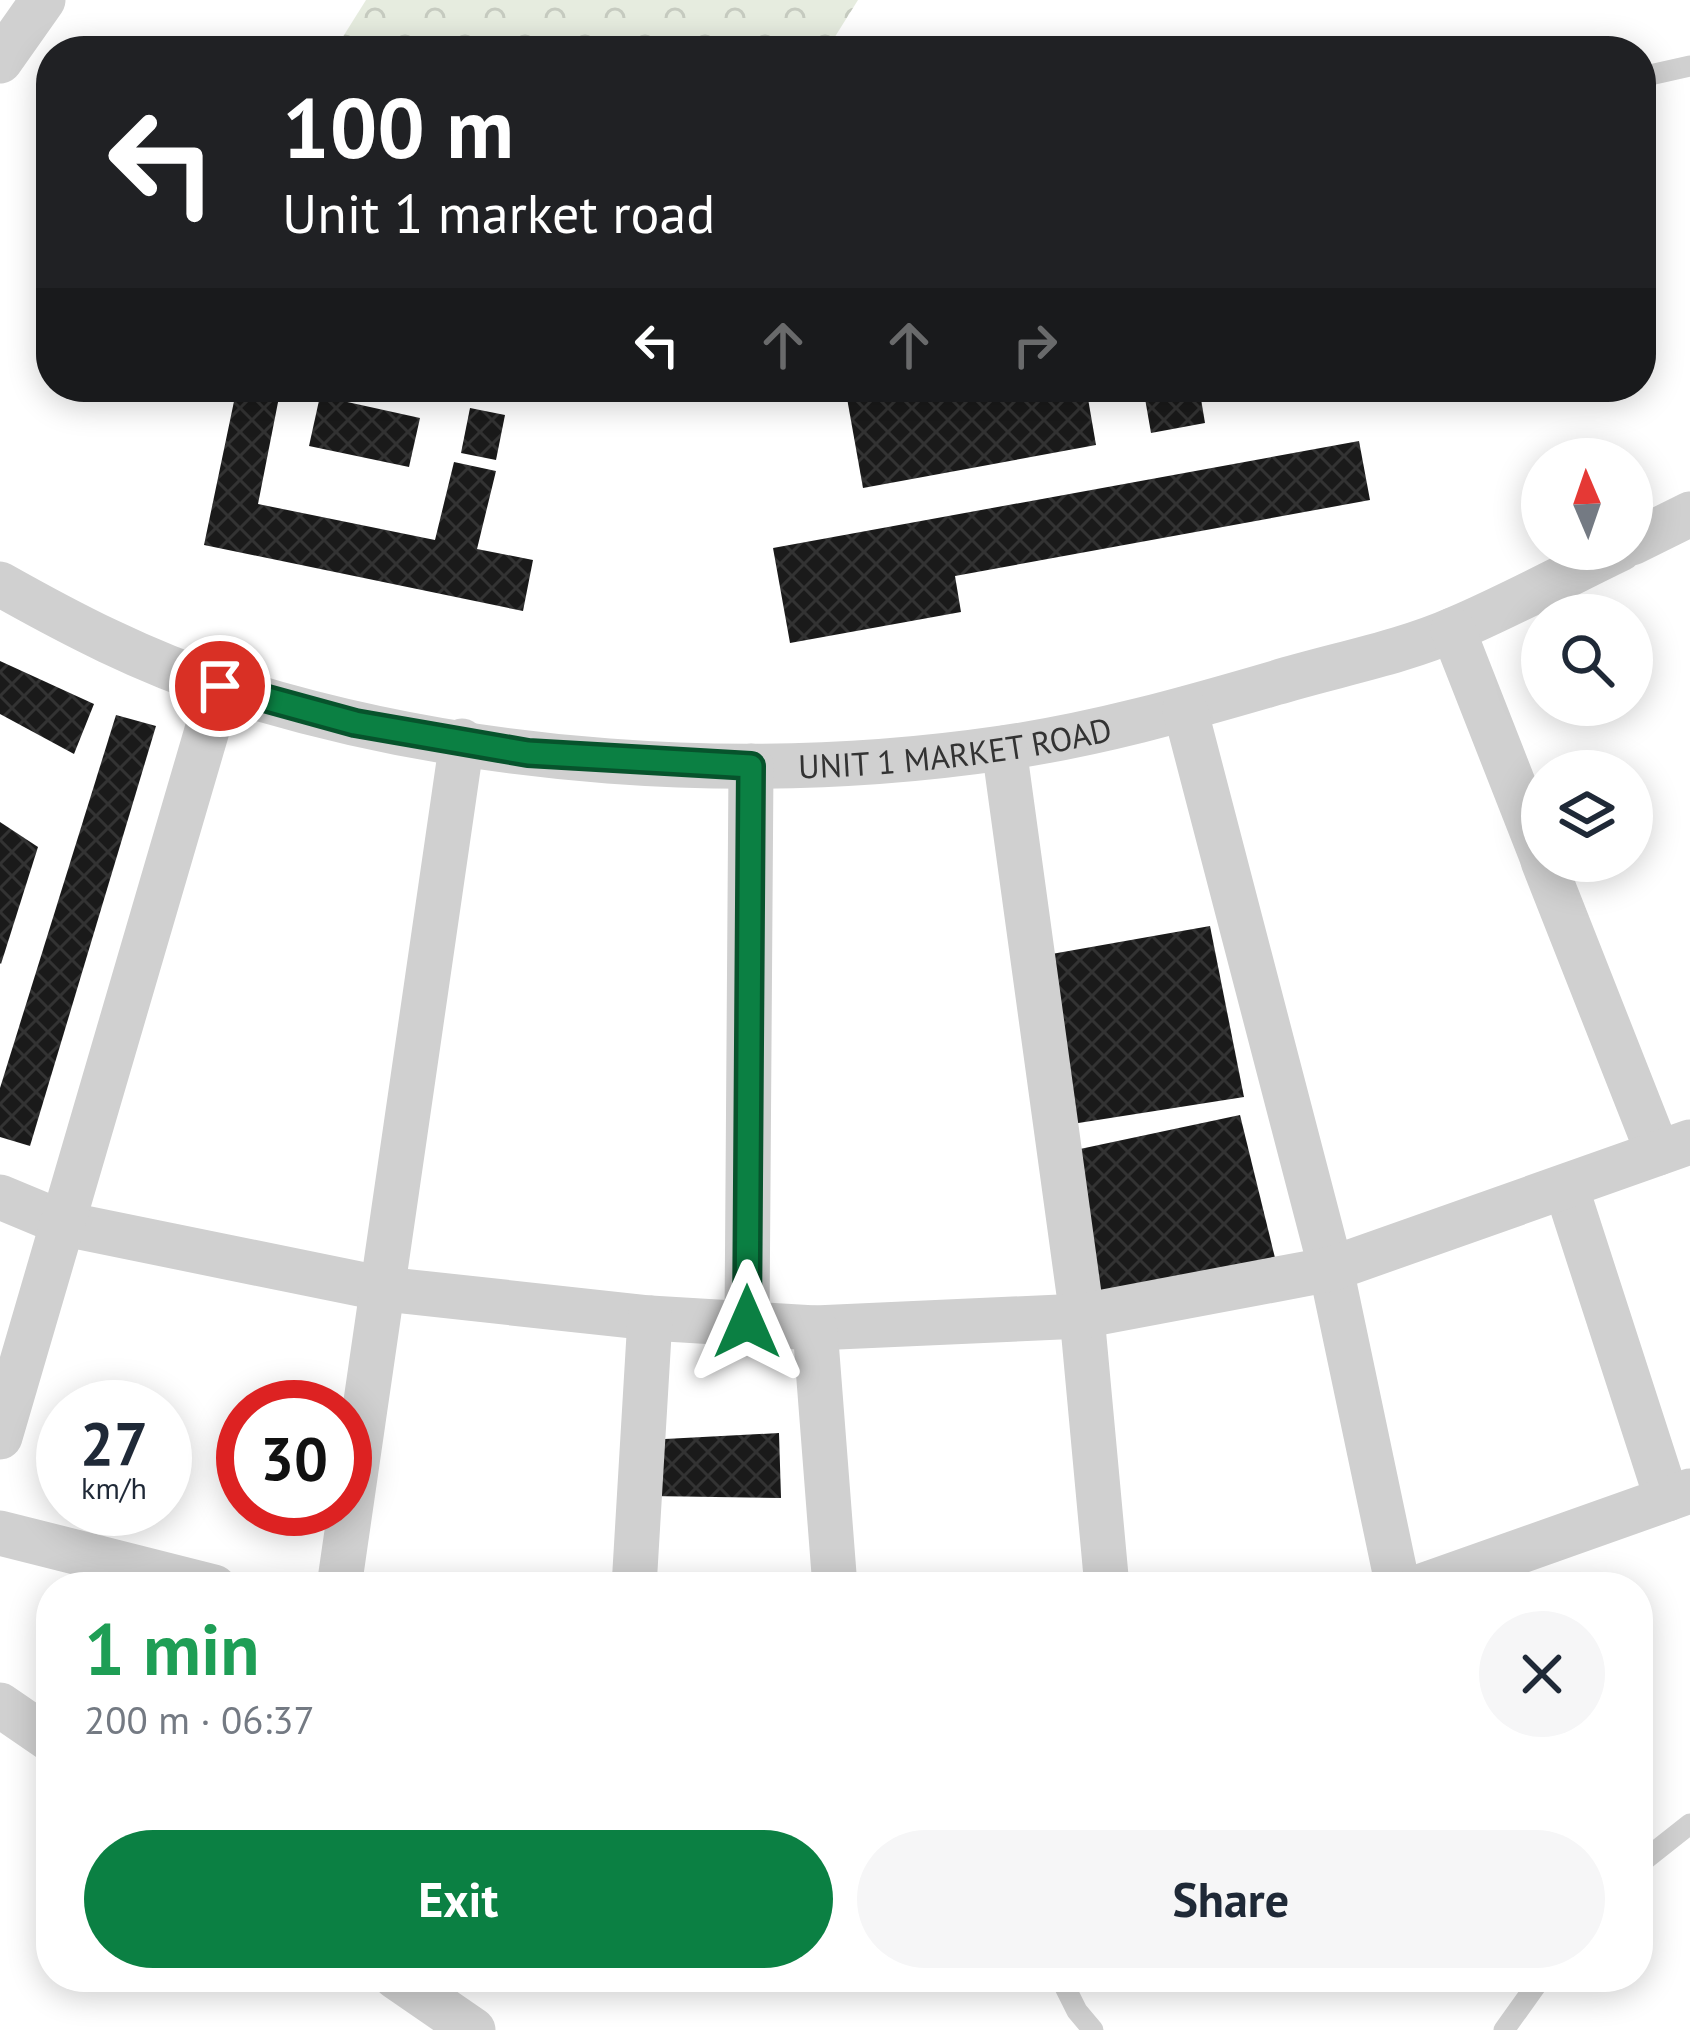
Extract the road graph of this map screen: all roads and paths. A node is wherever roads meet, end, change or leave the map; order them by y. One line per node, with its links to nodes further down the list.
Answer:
1 (43, 0): 2 (street)
2 (0, 61)
3 (1690, 66): 4 (lane)
4 (1656, 74)
5 (1687, 522): 6 (street)
6 (1653, 535)
7 (1577, 570): 9 (street, UNIT 1 MARKET ROAD)
8 (0, 584): 10 (street, UNIT 1 MARKET ROAD)
9 (1454, 630): 11 (street, UNIT 1 MARKET ROAD); 15 (street)
10 (220, 686): 12 (street, UNIT 1 MARKET ROAD); 20 (street)
11 (1185, 709): 13 (street, UNIT 1 MARKET ROAD); 21 (street)
12 (462, 741): 14 (street, UNIT 1 MARKET ROAD); 22 (street)
13 (1004, 748): 14 (street, UNIT 1 MARKET ROAD); 23 (street)
14 (751, 766): 25 (street)
15 (1521, 802)
16 (1553, 882): 17 (street)
17 (1674, 1148): 18 (street)
18 (1566, 1186): 21 (street); 28 (street)
19 (0, 1197): 20 (street)
20 (65, 1224): 22 (street); 27 (street)
21 (1331, 1269): 23 (street); 35 (street)
22 (384, 1289): 24 (street); 31 (street)
23 (1082, 1316): 26 (street); 34 (street)
24 (650, 1318): 25 (street); 32 (street)
25 (747, 1322): 26 (street)
26 (815, 1328): 33 (street)
27 (0, 1437)
28 (1678, 1495): 36 (street)
29 (0, 1533): 30 (street)
30 (155, 1572)
31 (341, 1572)
32 (635, 1572)
33 (834, 1572)
34 (1106, 1572)
35 (1395, 1572)
36 (1461, 1572)
37 (0, 1705): 38 (street)
38 (36, 1730)
39 (1689, 1826): 40 (lane)
40 (1653, 1854)
41 (418, 1992): 44 (street)
42 (1068, 1992): 45 (lane)
43 (1531, 1992): 46 (lane)
44 (473, 2030)
45 (1093, 2030)
46 (1504, 2030)

